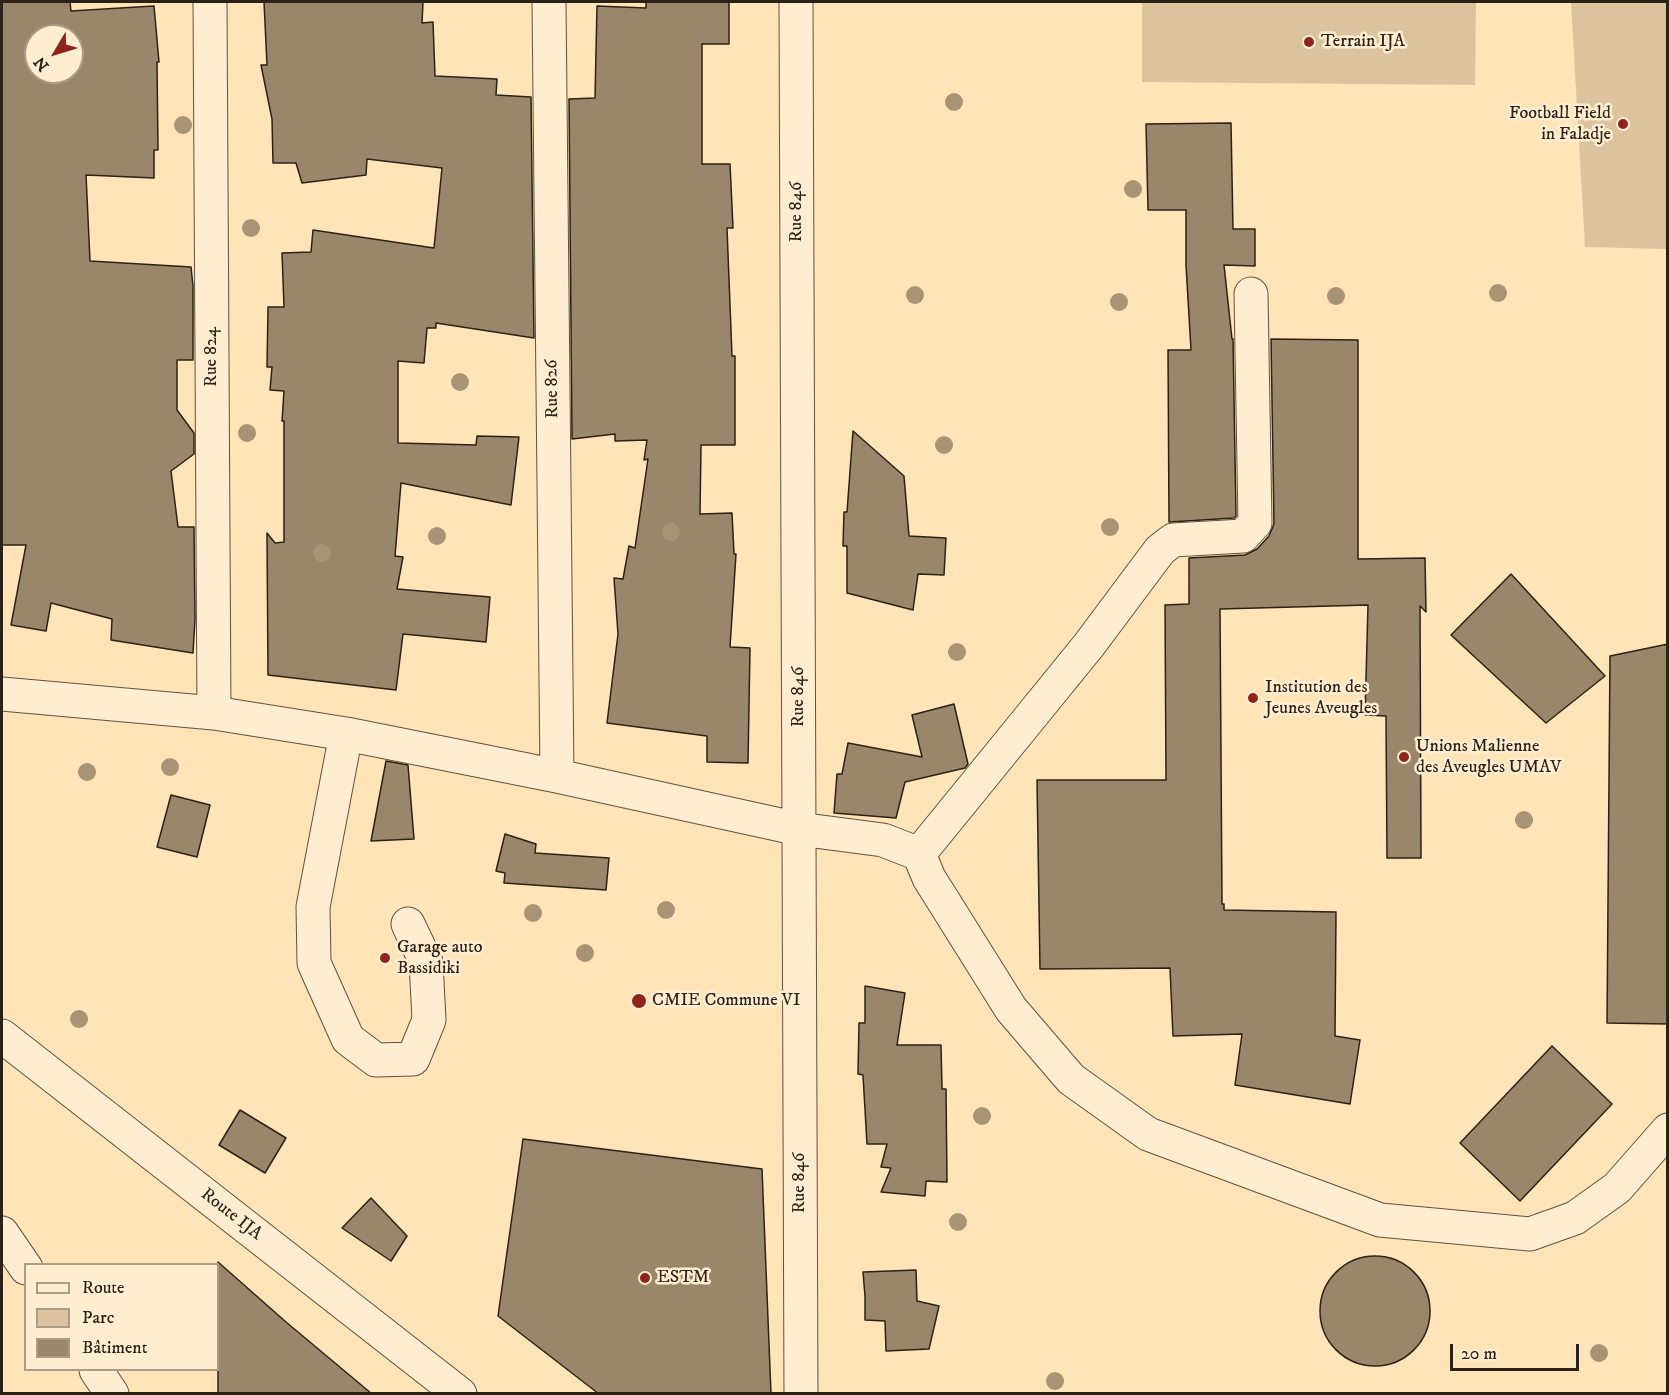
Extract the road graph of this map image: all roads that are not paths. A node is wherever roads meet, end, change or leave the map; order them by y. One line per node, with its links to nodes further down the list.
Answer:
1 (210, 2): 6 (street, Rue 824)
2 (549, 2): 8 (street, Rue 826)
3 (796, 2): 9 (street, Rue 846)
4 (1251, 294): 10 (street)
5 (2, 694): 6 (street)
6 (214, 713): 7 (street)
7 (346, 735): 8 (street); 11 (street)
8 (557, 776): 9 (street)
9 (799, 829): 10 (street); 17 (street, Rue 846)
10 (919, 854): 13 (street)
11 (408, 924)
12 (3, 1040): 16 (street, Route IJA)
13 (1668, 1131)
14 (97, 1371): 15 (street)
15 (112, 1394)
16 (460, 1394)
17 (801, 1394)

